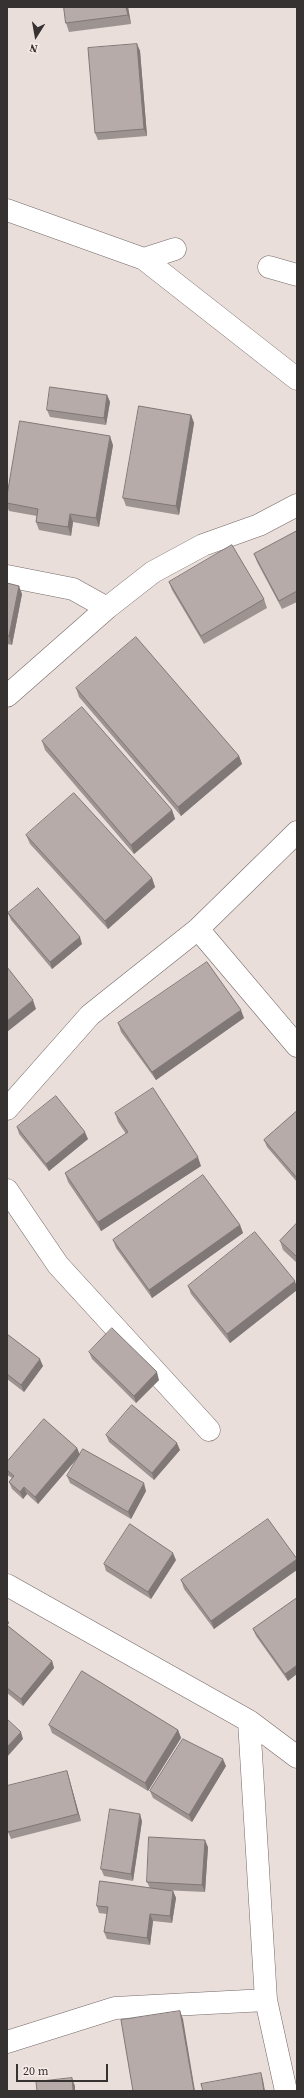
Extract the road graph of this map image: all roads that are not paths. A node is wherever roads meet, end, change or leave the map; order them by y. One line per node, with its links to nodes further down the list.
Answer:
1 (7, 210): 3 (street)
2 (175, 249): 3 (street)
3 (144, 259): 6 (street)
4 (269, 267): 5 (street)
5 (297, 275)
6 (297, 379)
7 (297, 505): 9 (street)
8 (7, 576): 9 (street)
9 (106, 608): 10 (street)
10 (7, 696)
11 (297, 832): 12 (street)
12 (198, 929): 13 (street); 14 (street)
13 (297, 1046)
14 (7, 1110)
15 (7, 1190): 16 (street)
16 (209, 1430)
17 (7, 1585): 18 (street)
18 (249, 1721): 19 (street); 20 (street)
19 (297, 1757)
20 (266, 2000): 21 (street); 22 (street)
21 (7, 2042)
22 (286, 2091)

